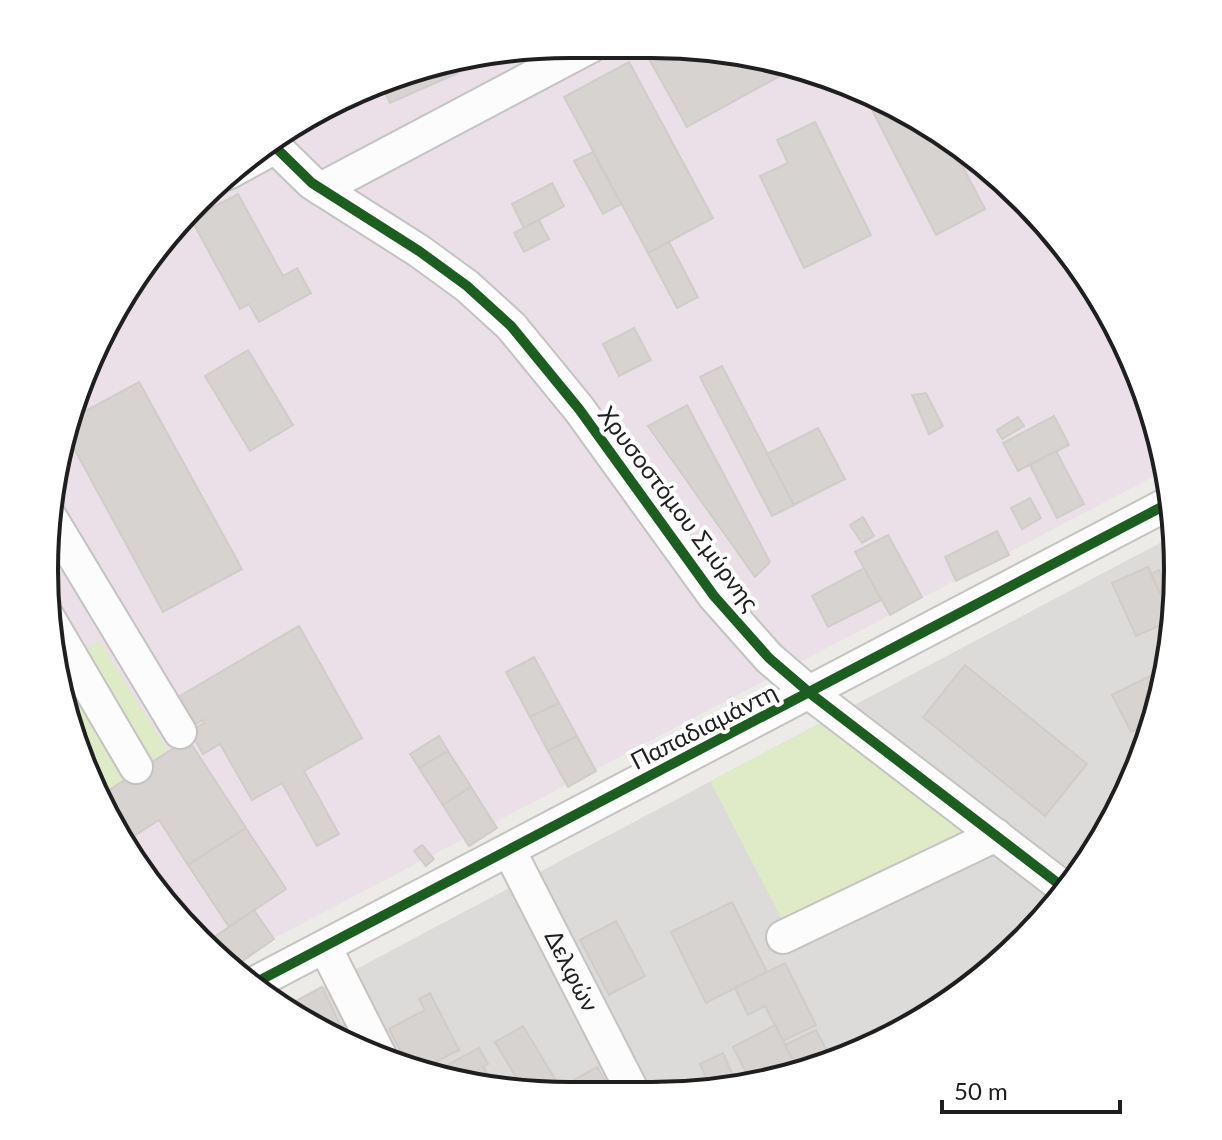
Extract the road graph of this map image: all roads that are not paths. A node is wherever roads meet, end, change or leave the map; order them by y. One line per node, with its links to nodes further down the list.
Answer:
1 (568, 58): 3 (street)
2 (278, 150): 3 (street, Χρυσοστόμου Σμύρνης)
3 (321, 189): 7 (street, Χρυσοστόμου Σμύρνης)
4 (1160, 508): 7 (street, Παπαδιαμάντη)
5 (59, 532): 8 (street)
6 (63, 643): 9 (street)
7 (811, 694): 10 (street, Χρυσοστόμου Σμύρνης); 11 (street, Παπαδιαμάντη)
8 (180, 732)
9 (136, 767)
10 (996, 835): 12 (street, Χρυσοστόμου Σμύρνης); 13 (street)
11 (510, 852): 14 (street, Παπαδιαμάντη); 17 (street, Δελφών)
12 (1057, 883)
13 (783, 937)
14 (325, 947): 15 (street, Παπαδιαμάντη); 16 (street)
15 (262, 979)
16 (373, 1043)
17 (628, 1082)

